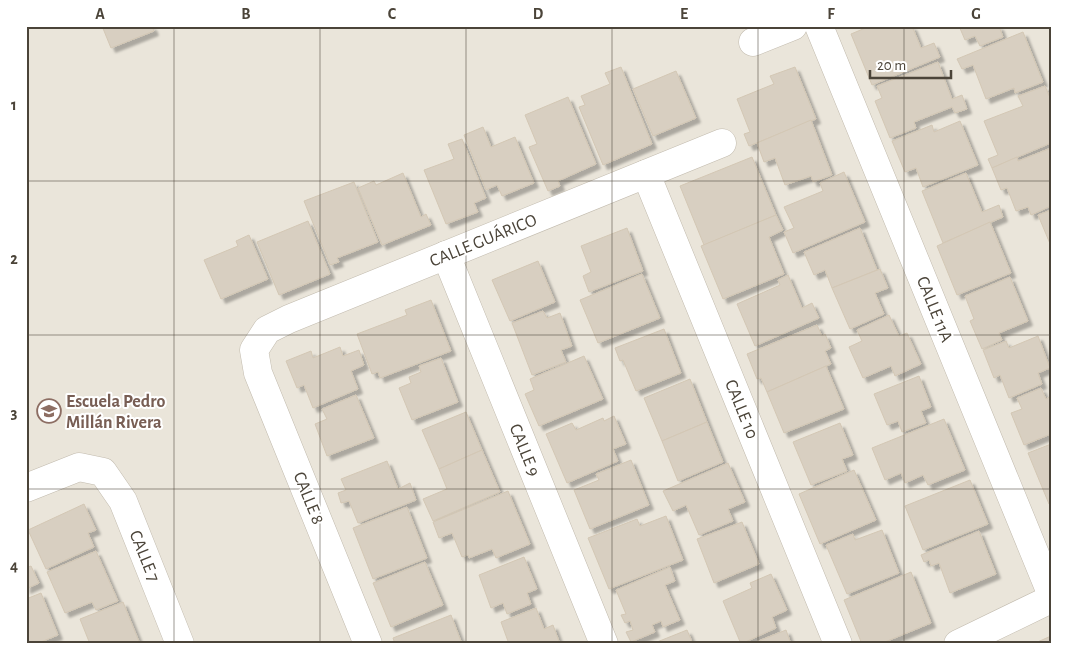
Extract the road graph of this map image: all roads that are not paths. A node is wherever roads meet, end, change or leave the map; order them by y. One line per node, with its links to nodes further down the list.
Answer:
1 (792, 26): 3 (street)
2 (819, 26): 9 (street, CALLE 11A)
3 (753, 42)
4 (722, 143): 5 (street, CALLE GUÁRICO)
5 (646, 174): 6 (street, CALLE GUÁRICO); 14 (street, CALLE 10)
6 (446, 255): 7 (street, CALLE GUÁRICO); 13 (street, CALLE 9)
7 (254, 350): 12 (street, CALLE 8)
8 (26, 488): 11 (street, CALLE 7)
9 (1051, 592)
10 (1051, 599): 15 (street)
11 (180, 644)
12 (368, 644)
13 (604, 644)
14 (838, 644)
15 (958, 644)

